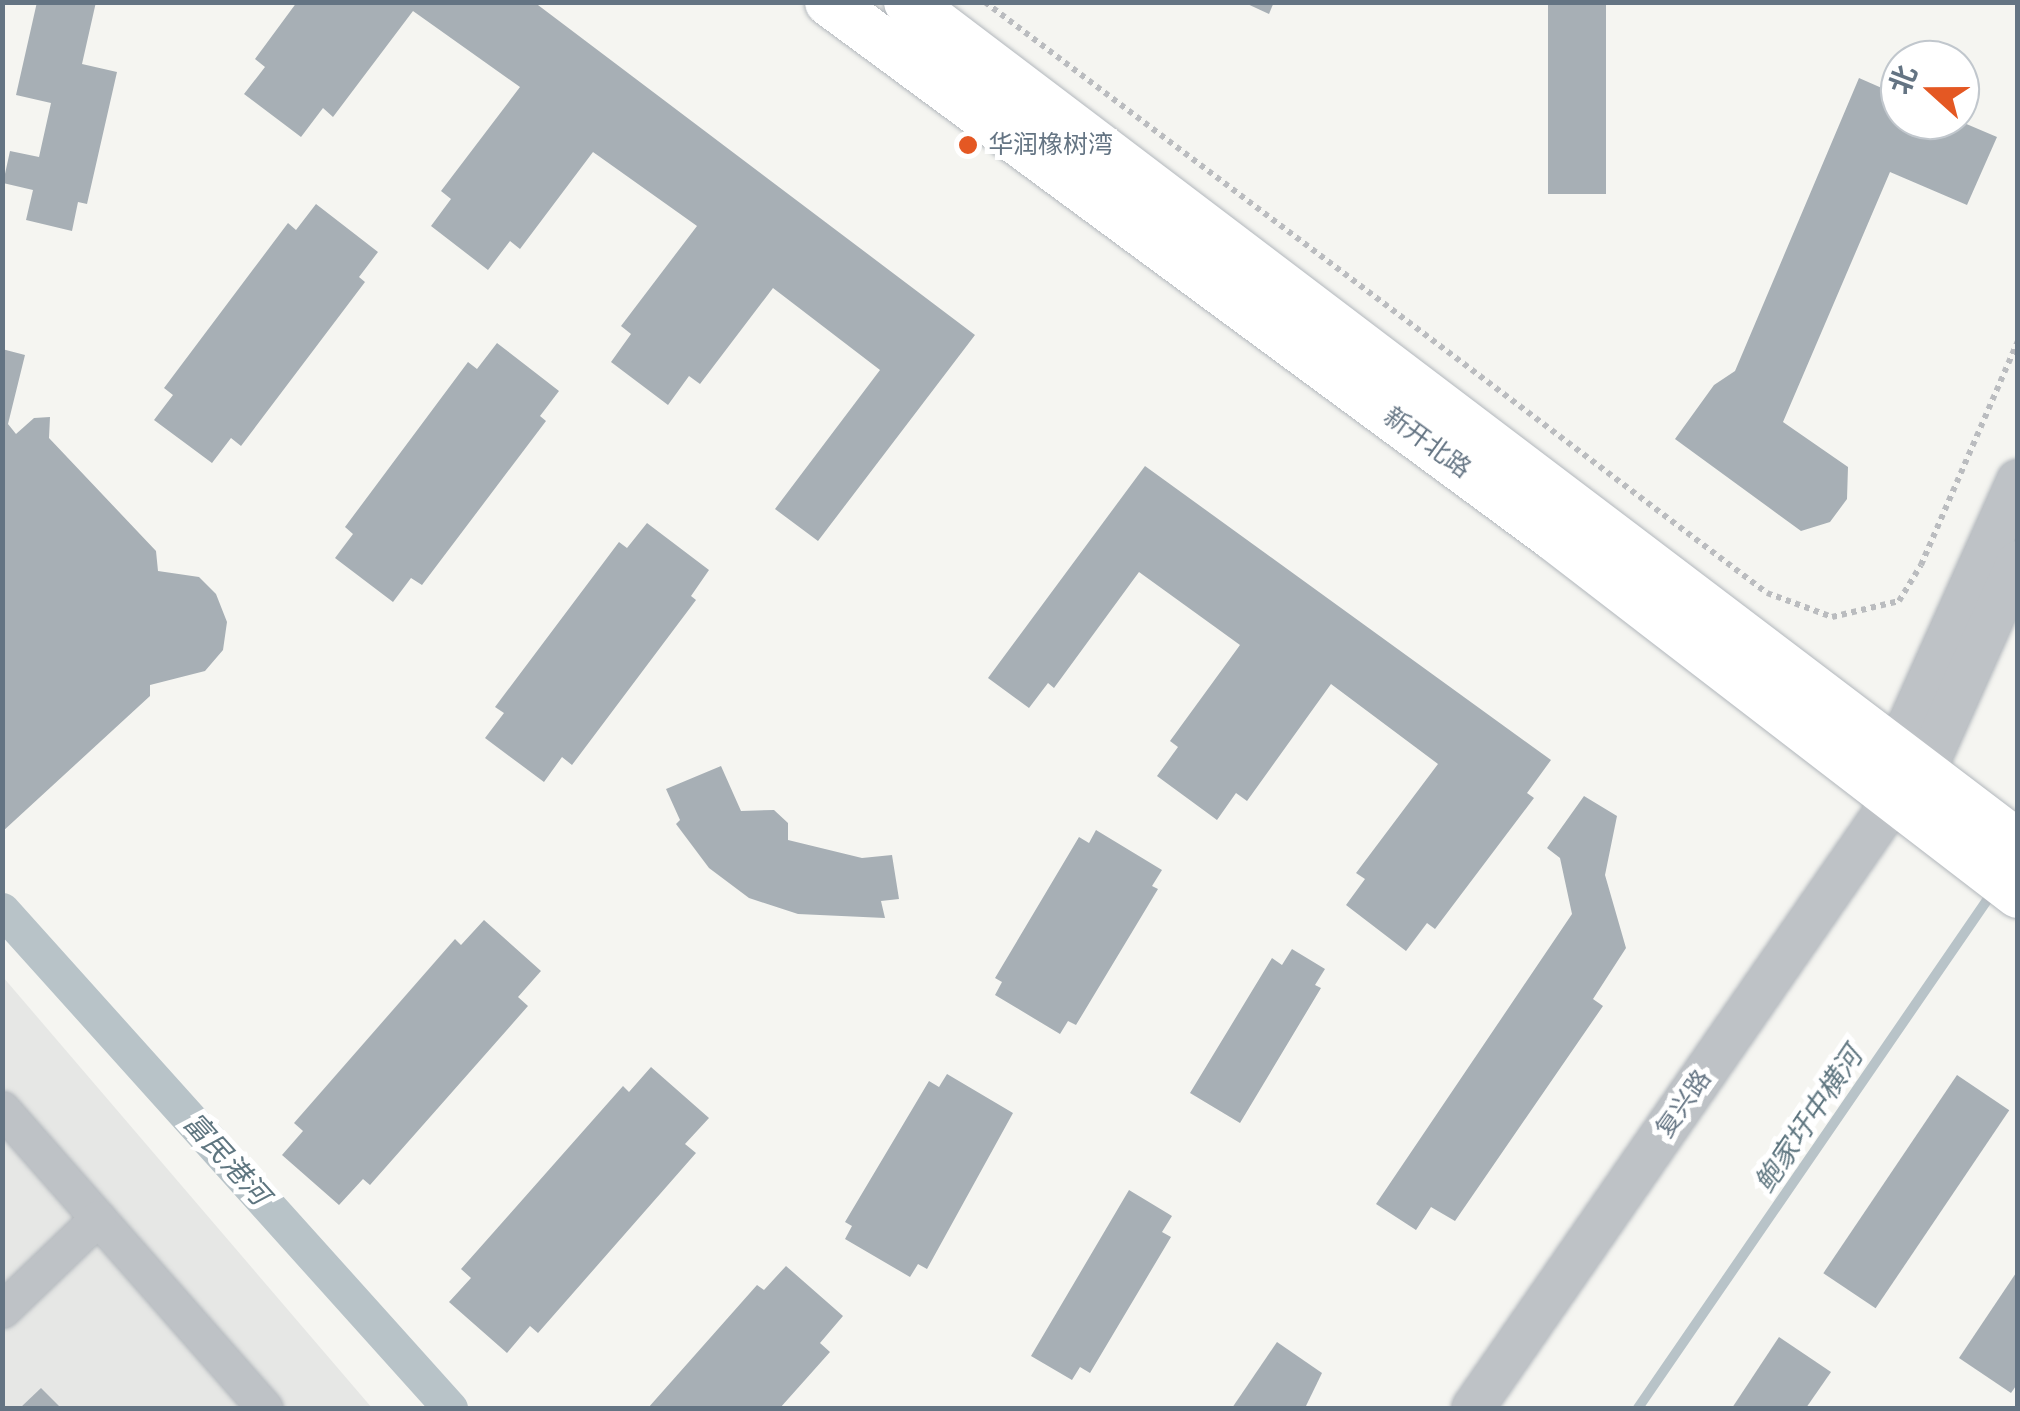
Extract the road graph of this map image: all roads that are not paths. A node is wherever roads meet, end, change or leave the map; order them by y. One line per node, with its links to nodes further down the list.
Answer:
1 (828, 2): 5 (main road, 新开北路)
2 (908, 2): 5 (main road, 新开北路)
3 (2018, 481): 5 (street, 复兴路)
4 (2018, 562): 5 (street, 复兴路)
5 (1905, 774): 6 (main road, 新开北路); 11 (street, 复兴路)
6 (2010, 863)
7 (2, 1109): 8 (street)
8 (98, 1218): 9 (street); 10 (street)
9 (2, 1310)
10 (265, 1408)
11 (1473, 1408)

